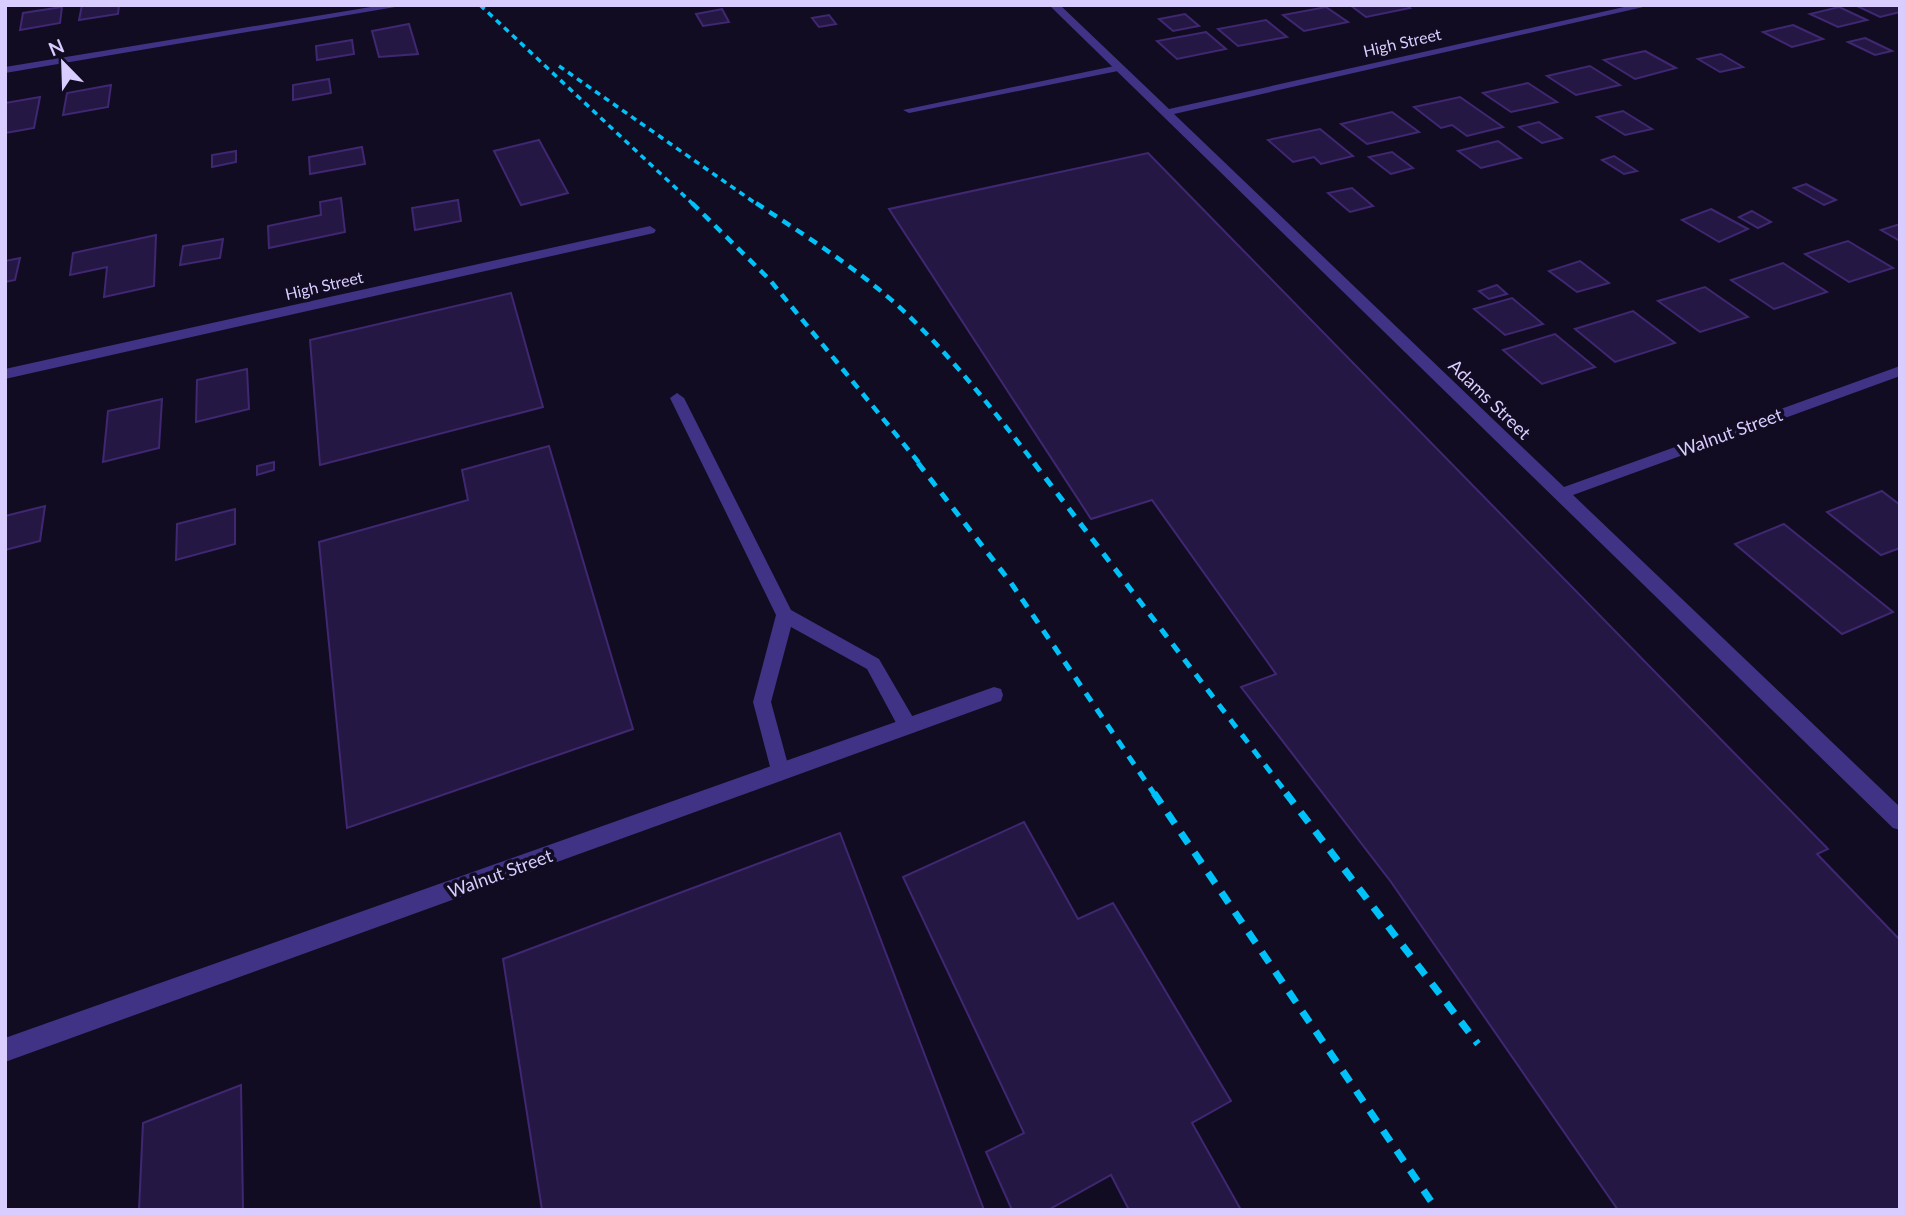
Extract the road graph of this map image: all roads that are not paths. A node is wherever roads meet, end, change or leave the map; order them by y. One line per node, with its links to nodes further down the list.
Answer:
1 (402, 5): 5 (street)
2 (1054, 5): 4 (street, Adams Street)
3 (1647, 5): 7 (street, High Street)
4 (1119, 68): 6 (street); 7 (street, Adams Street)
5 (5, 70)
6 (909, 110)
7 (1166, 113): 12 (street, Adams Street)
8 (650, 230): 10 (street, High Street)
9 (1900, 371): 12 (street, Walnut Street)
10 (5, 374)
11 (677, 398): 13 (street)
12 (1560, 494): 17 (street, Adams Street)
13 (785, 615): 15 (street); 16 (street)
14 (995, 695): 15 (street, Walnut Street)
15 (908, 726): 16 (street, Walnut Street)
16 (780, 772): 18 (street, Walnut Street)
17 (1900, 821)
18 (5, 1050)

